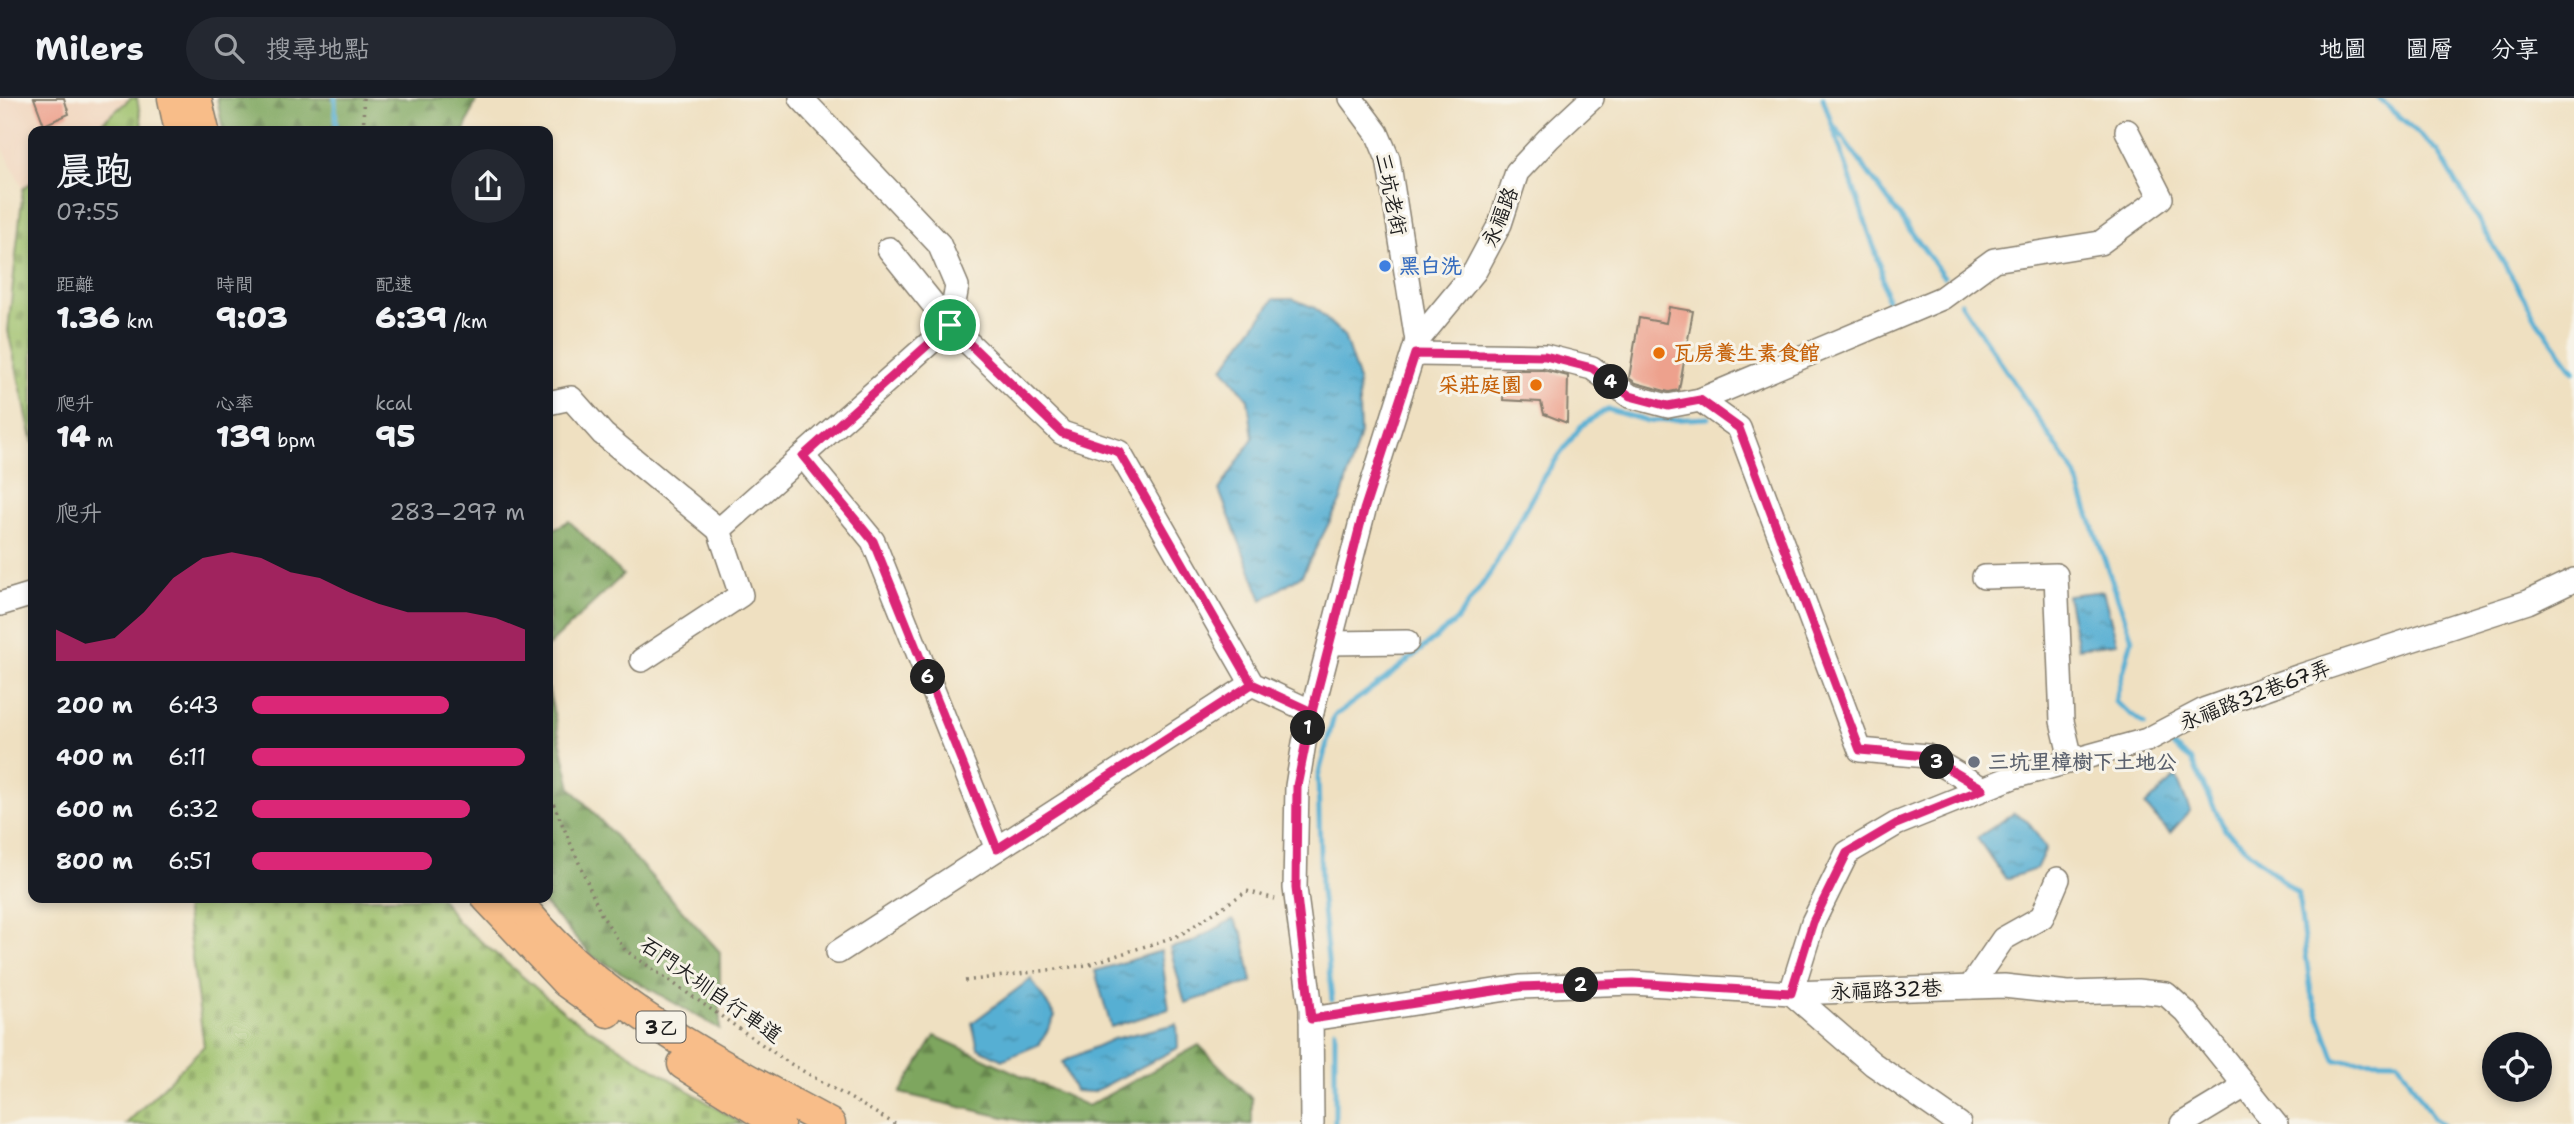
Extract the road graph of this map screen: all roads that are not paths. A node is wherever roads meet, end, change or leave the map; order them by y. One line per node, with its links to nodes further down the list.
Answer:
1 (173, 98): 6 (main road)
2 (196, 98): 7 (main road)
3 (802, 98): 10 (street)
4 (1351, 98): 11 (street, 三坑老街)
5 (1592, 98): 11 (street, 永福路)
6 (179, 126)
7 (203, 126)
8 (2127, 131): 12 (street)
9 (889, 249): 10 (street)
10 (950, 325): 14 (street); 23 (street)
11 (1416, 347): 12 (street); 21 (street, 永福路)
12 (1700, 400): 26 (street)
13 (553, 402): 15 (street)
14 (803, 456): 15 (street); 27 (street)
15 (719, 530): 22 (street)
16 (1984, 577): 25 (street)
17 (2574, 580): 25 (street, 永福路32巷67弄)
18 (28, 596): 19 (street)
19 (0, 604)
20 (1407, 642): 21 (street)
21 (1330, 643): 24 (street, 永福路)
22 (642, 660)
23 (1252, 684): 24 (street); 27 (street)
24 (1312, 712): 34 (street, 永福路)
25 (2071, 759): 26 (street, 永福路32巷67弄)
26 (1983, 789): 33 (street, 永福路32巷67弄)
27 (997, 849): 31 (street)
28 (2058, 879): 32 (street)
29 (492, 903): 36 (main road, 3乙)
30 (519, 903): 37 (main road, 3乙)
31 (838, 952)
32 (1970, 987): 33 (street, 永福路32巷); 35 (street, 永福路32巷)
33 (1791, 993): 34 (street, 永福路32巷); 39 (street)
34 (1311, 1019): 38 (street, 永福路)
35 (2245, 1086): 40 (street); 41 (street, 永福路32巷)
36 (779, 1124)
37 (830, 1124)
38 (1312, 1124)
39 (1959, 1124)
40 (2182, 1124)
41 (2276, 1124)

